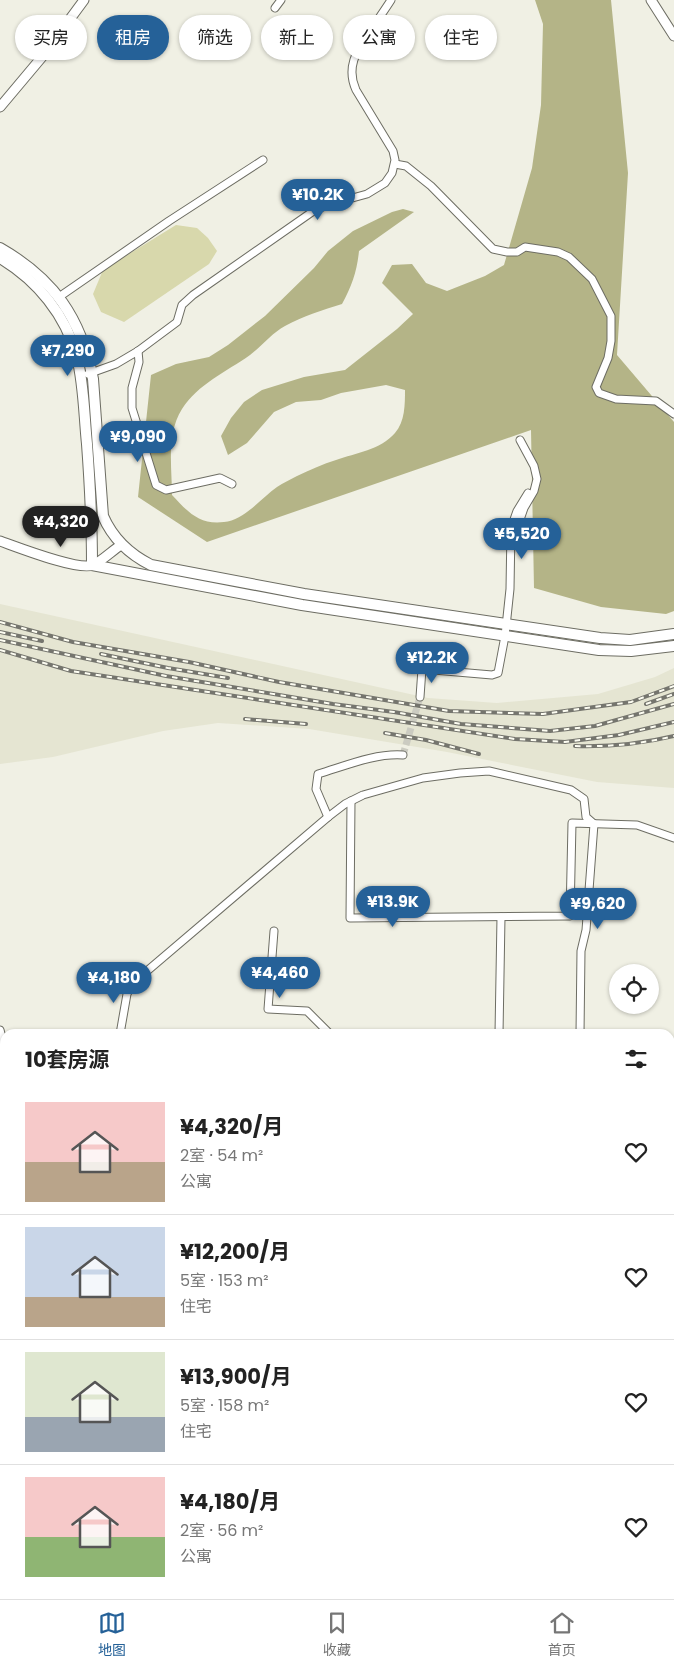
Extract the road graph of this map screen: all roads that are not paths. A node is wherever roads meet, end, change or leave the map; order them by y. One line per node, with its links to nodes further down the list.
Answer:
1 (84, 0): 7 (street)
2 (281, 0): 5 (street)
3 (391, 0): 9 (street)
4 (652, 0): 6 (street)
5 (275, 8)
6 (674, 36)
7 (0, 107)
8 (263, 160): 12 (street)
9 (394, 164): 13 (street); 16 (street)
10 (0, 248): 12 (main road)
11 (0, 258): 15 (main road)
12 (59, 297): 14 (main road)
13 (138, 351): 14 (street); 18 (street)
14 (91, 372): 15 (street); 21 (main road)
15 (81, 376): 23 (main road)
16 (674, 414)
17 (520, 440): 22 (street)
18 (232, 484)
19 (528, 493): 22 (street)
20 (0, 541): 23 (street)
21 (121, 544): 23 (street); 24 (main road)
22 (512, 549): 24 (street)
23 (92, 565): 26 (main road)
24 (507, 624): 25 (main road); 26 (street)
25 (674, 634)
26 (505, 636): 27 (main road); 28 (street)
27 (674, 646)
28 (420, 697)
29 (403, 755): 31 (street)
30 (351, 801): 31 (street); 32 (street); 34 (street)
31 (328, 818): 36 (street)
32 (594, 824): 33 (street); 34 (street); 39 (street)
33 (674, 838)
34 (501, 917): 38 (street)
35 (274, 931): 37 (street)
36 (121, 1029)
37 (325, 1029)
38 (499, 1029)
39 (580, 1029)

